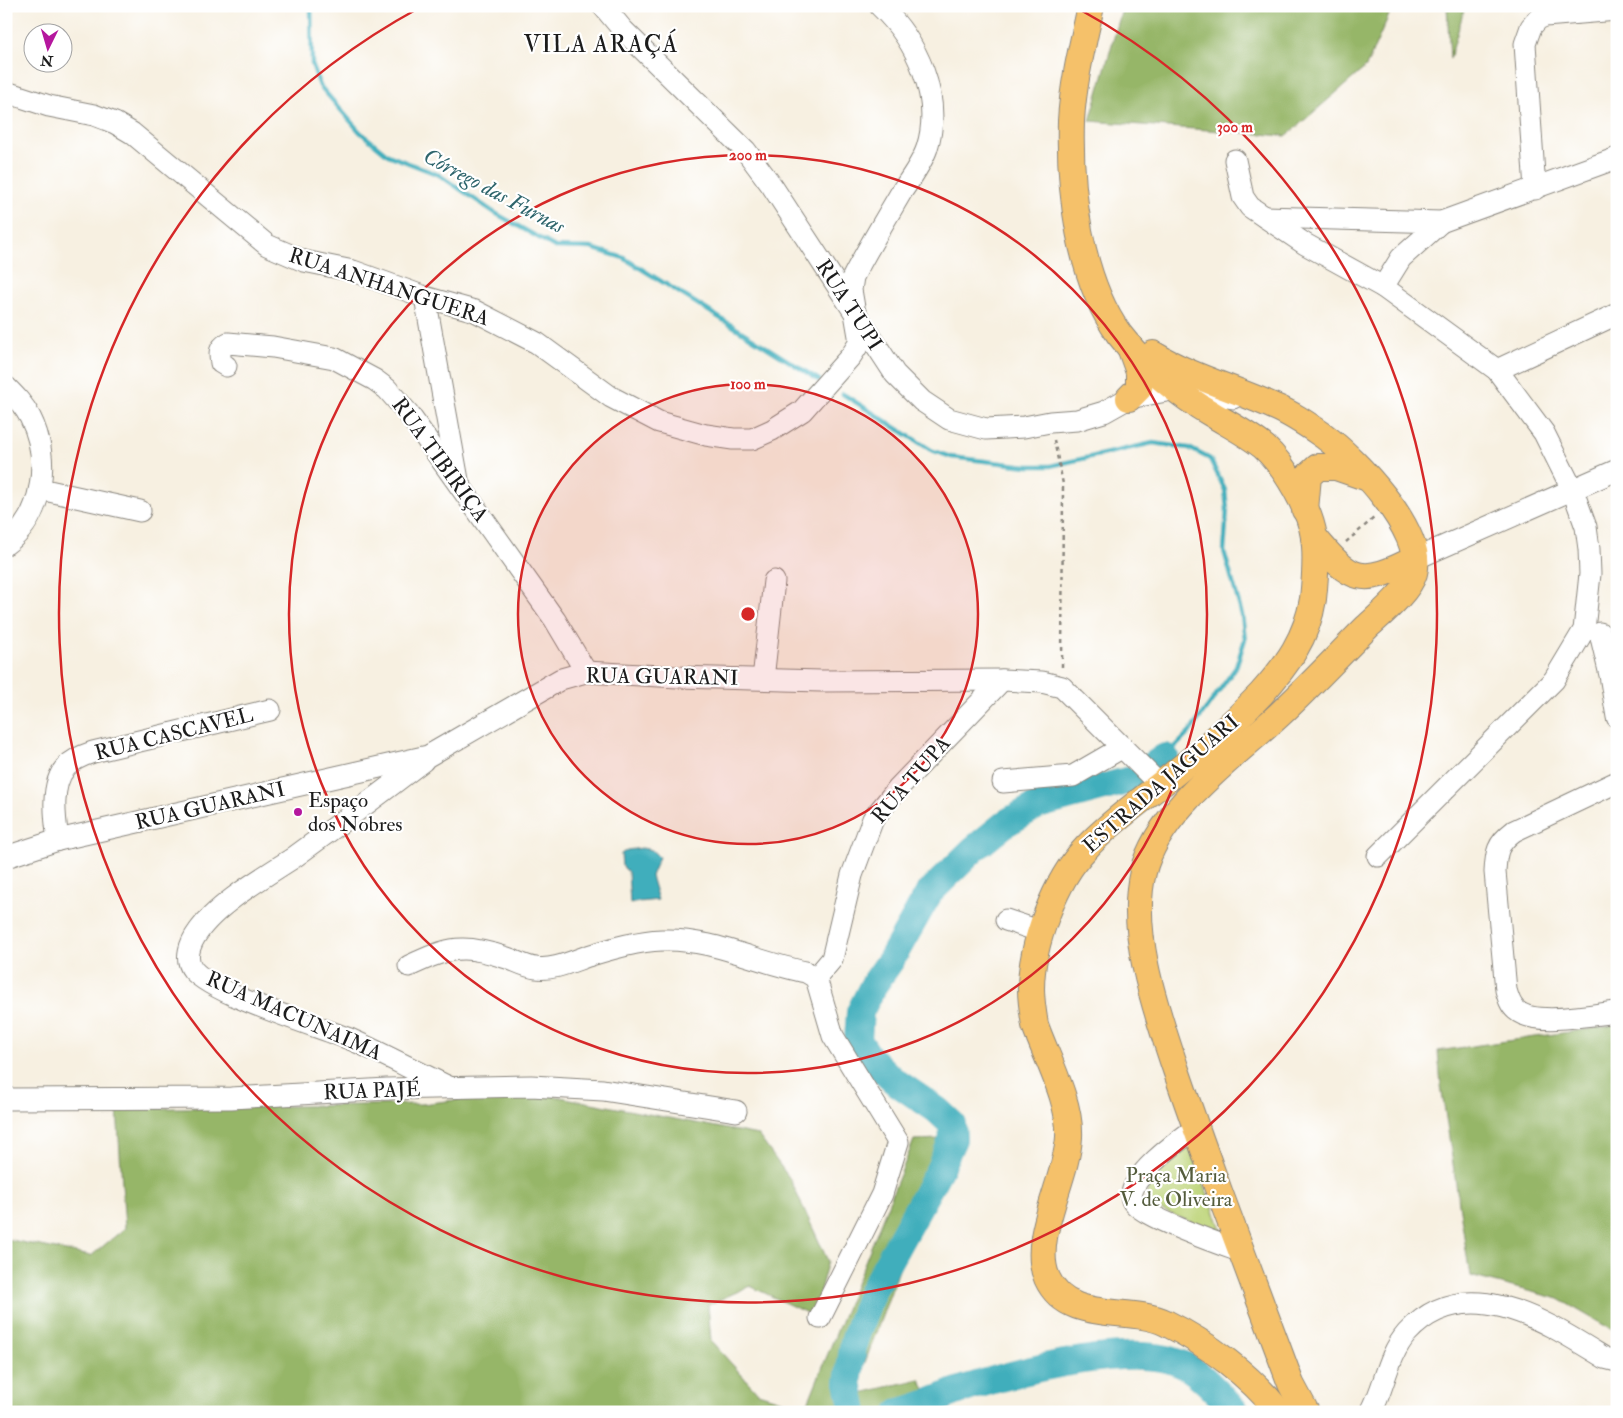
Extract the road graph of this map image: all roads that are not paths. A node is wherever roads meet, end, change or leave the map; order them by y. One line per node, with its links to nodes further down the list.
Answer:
1 (603, 6): 16 (street, RUA TUPI)
2 (880, 6): 16 (street, RUA ANHANGUERA)
3 (1078, 6): 6 (main road)
4 (1092, 6): 6 (main road)
5 (1617, 10): 10 (street)
6 (1083, 41): 17 (main road)
7 (6, 92): 14 (street, RUA ANHANGUERA)
8 (1617, 158): 10 (street)
9 (1235, 160): 11 (street)
10 (1535, 189): 12 (street)
11 (1265, 217): 12 (street); 13 (street)
12 (1441, 222): 13 (street)
13 (1383, 287): 19 (street)
14 (425, 296): 16 (street, RUA ANHANGUERA); 28 (street)
15 (1617, 314): 19 (street)
16 (858, 318): 24 (street, RUA TUPI)
17 (1126, 343): 21 (main road, ESTRADA JAGUARI); 22 (main road); 23 (main road)
18 (226, 366): 28 (street, RUA TIBIRIÇA)
19 (1496, 370): 30 (street)
20 (6, 386): 29 (street)
21 (1176, 389): 22 (street, RUA TUPI); 23 (street); 25 (main road, ESTRADA JAGUARI)
22 (1129, 398): 24 (street, RUA TUPI)
23 (1275, 406): 27 (main road)
24 (1104, 412): 25 (street)
25 (1210, 414): 31 (main road, ESTRADA JAGUARI)
26 (1617, 470): 30 (street)
27 (1370, 479): 31 (main road); 35 (main road)
28 (459, 485): 38 (street, RUA TIBIRIÇA)
29 (40, 489): 32 (street); 33 (street)
30 (1573, 491): 35 (street); 37 (street)
31 (1305, 510): 34 (main road, ESTRADA JAGUARI)
32 (140, 511)
33 (6, 544)
34 (1322, 546): 35 (main road); 43 (main road, ESTRADA JAGUARI)
35 (1415, 559): 44 (main road)
36 (774, 581): 39 (street)
37 (1600, 629): 42 (street); 52 (street)
38 (586, 672): 39 (street, RUA GUARANI); 46 (street, RUA GUARANI)
39 (763, 680): 40 (street, RUA GUARANI)
40 (1002, 680): 45 (street, RUA GUARANI); 56 (street, RUA TUPA)
41 (270, 710): 50 (street, RUA CASCAVEL)
42 (1617, 717)
43 (1232, 722): 44 (main road); 47 (main road, ESTRADA JAGUARI)
44 (1251, 741): 61 (main road)
45 (1123, 747): 47 (street); 48 (street)
46 (428, 756): 50 (street, RUA GUARANI); 58 (street, RUA MACUNAIMA)
47 (1150, 775): 54 (main road, ESTRADA JAGUARI)
48 (1003, 782)
49 (1617, 782): 57 (street)
50 (58, 840): 51 (street, RUA GUARANI)
51 (6, 856)
52 (1378, 856)
53 (1006, 920): 54 (street)
54 (1042, 932): 66 (main road, ESTRADA JAGUARI)
55 (409, 966): 56 (street)
56 (816, 978): 63 (street)
57 (1617, 1012)
58 (452, 1088): 59 (street, RUA PAJÉ); 60 (street, RUA PAJÉ)
59 (6, 1099)
60 (736, 1111)
61 (1196, 1128): 62 (main road); 62 (street)
62 (1242, 1252): 67 (main road)
63 (820, 1318)
64 (1617, 1361): 65 (street)
65 (1372, 1410)
66 (1279, 1412)
67 (1306, 1412)

